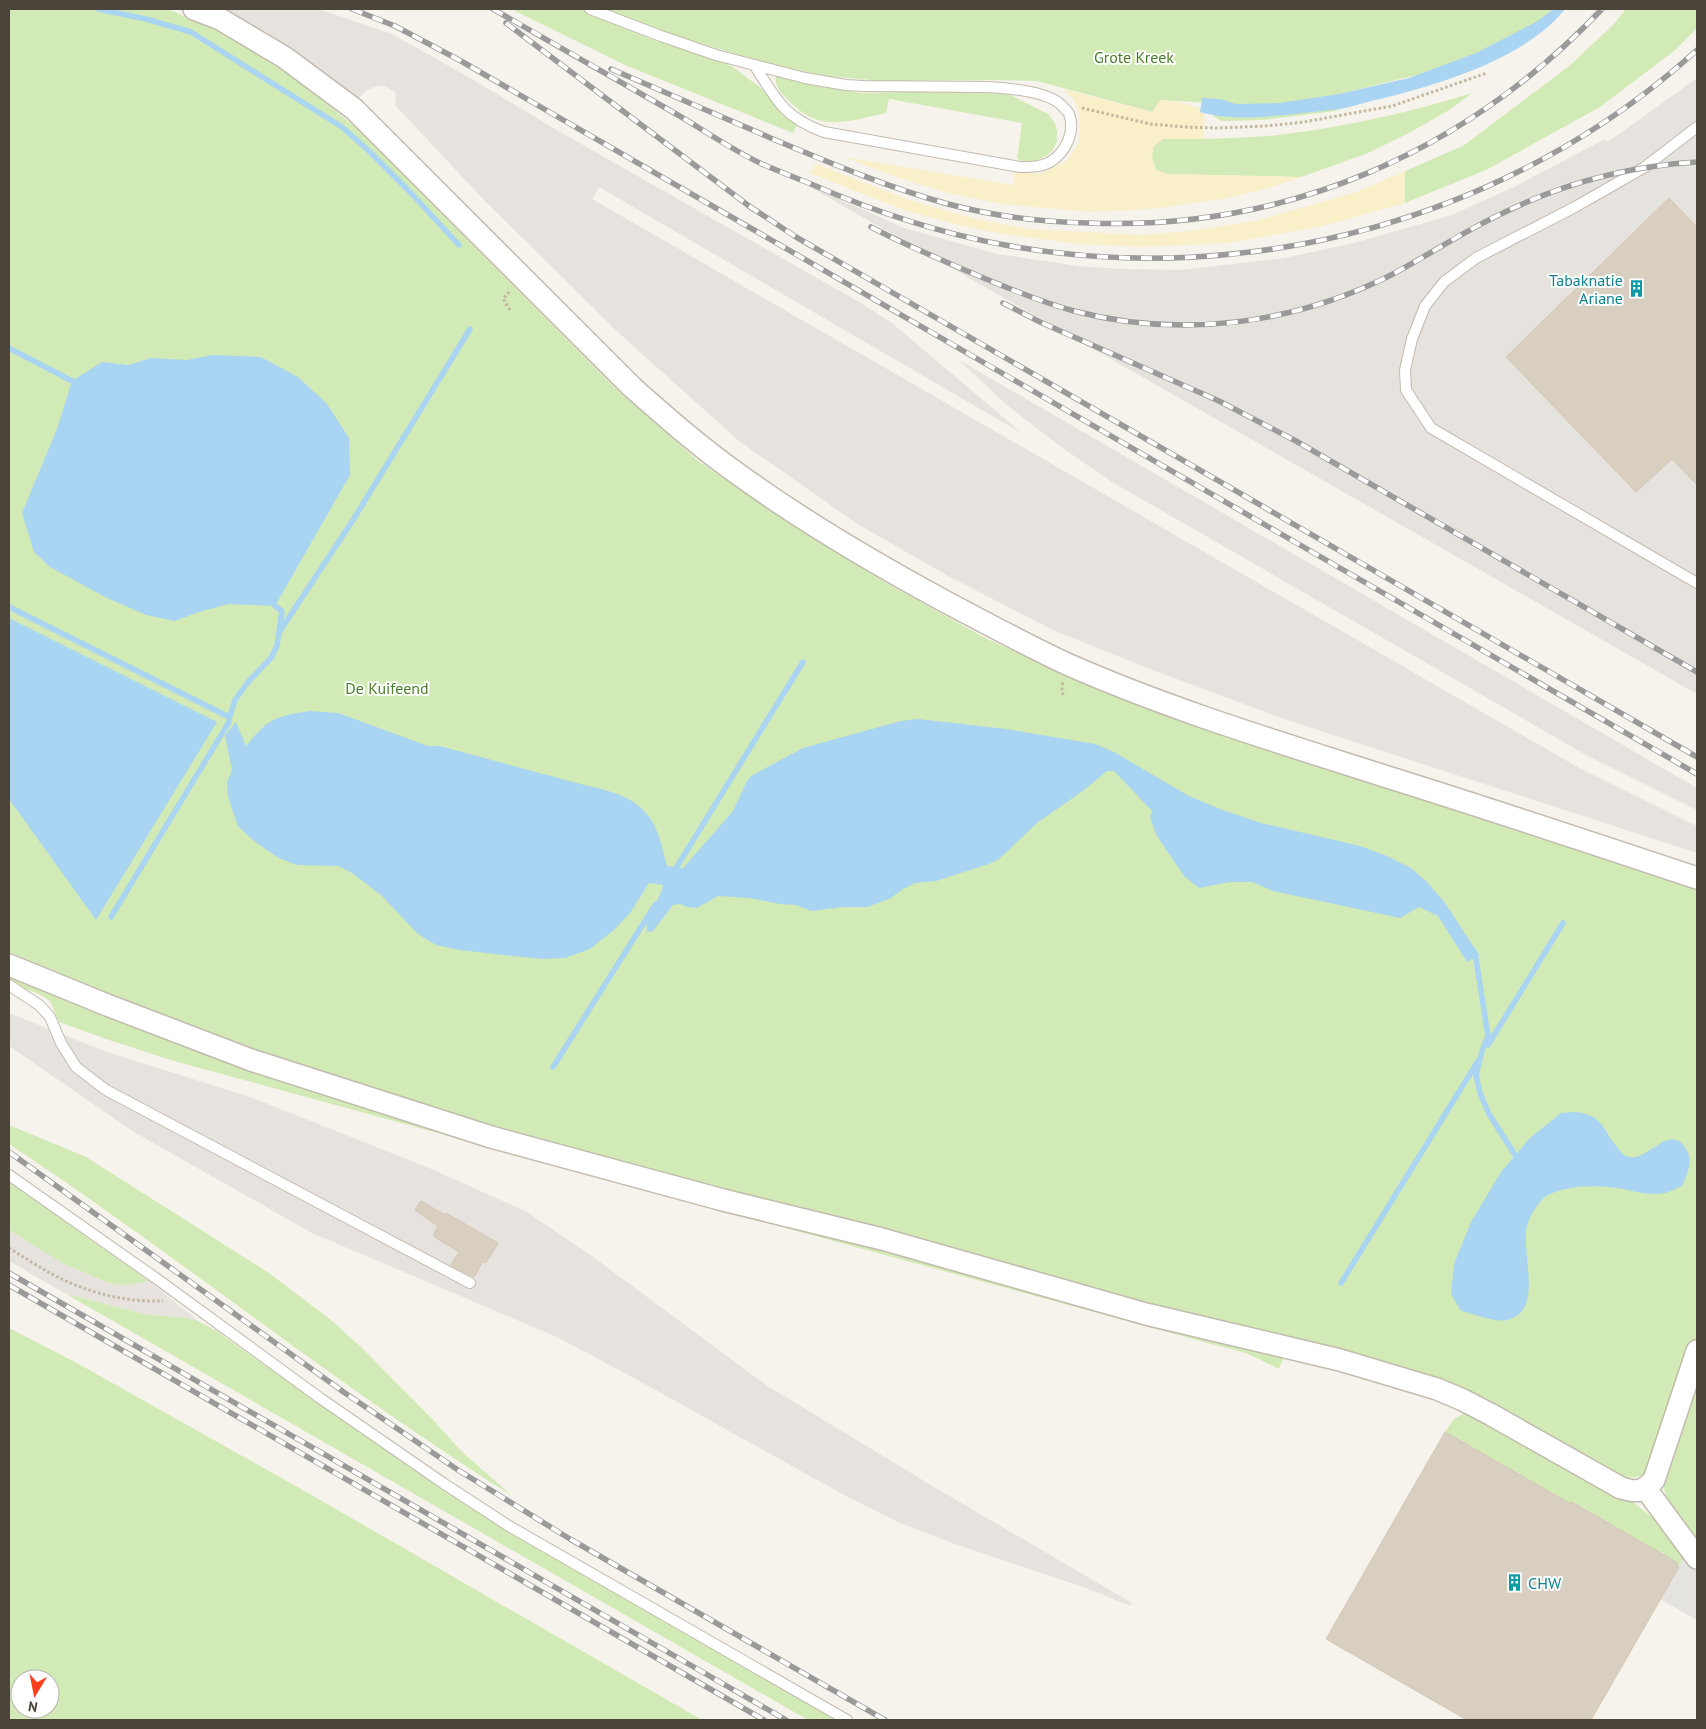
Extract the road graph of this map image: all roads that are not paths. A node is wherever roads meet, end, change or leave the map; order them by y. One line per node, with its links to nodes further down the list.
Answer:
1 (194, 9): 6 (street)
2 (590, 9): 3 (lane)
3 (755, 66): 3 (lane)
4 (1697, 127): 5 (lane)
5 (1697, 583)
6 (1697, 878)
7 (9, 964): 12 (street)
8 (9, 985): 10 (lane)
9 (9, 1175): 14 (lane)
10 (470, 1283)
11 (1697, 1351): 12 (street)
12 (1646, 1488): 13 (street)
13 (1697, 1558)
14 (847, 1720)

